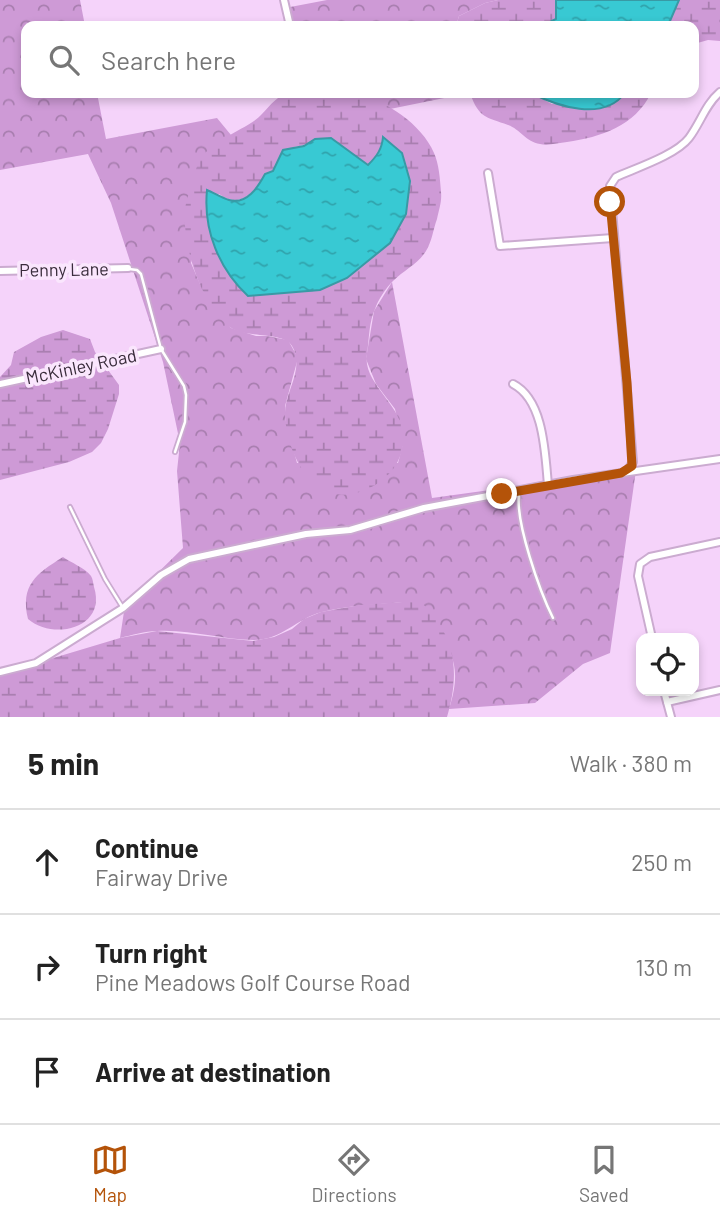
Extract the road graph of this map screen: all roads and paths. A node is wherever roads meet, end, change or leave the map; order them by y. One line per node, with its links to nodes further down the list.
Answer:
1 (284, 0): 2 (street)
2 (289, 21)
3 (720, 92): 5 (street)
4 (488, 173): 5 (street)
5 (613, 238): 13 (street)
6 (128, 268): 7 (street, Penny Lane); 8 (lane)
7 (0, 271)
8 (161, 349): 9 (street, McKinley Road); 11 (lane)
9 (0, 384)
10 (513, 384): 14 (street)
11 (175, 452)
12 (720, 459): 13 (street)
13 (627, 471): 14 (street)
14 (548, 485): 15 (street)
15 (520, 490): 18 (street); 19 (lane)
16 (70, 507): 18 (lane)
17 (720, 542): 20 (street)
18 (123, 608): 21 (street)
19 (553, 618)
20 (651, 633)
21 (0, 672)
22 (720, 690): 24 (street)
23 (665, 696): 24 (street)
24 (667, 702): 25 (street)
25 (670, 717)

